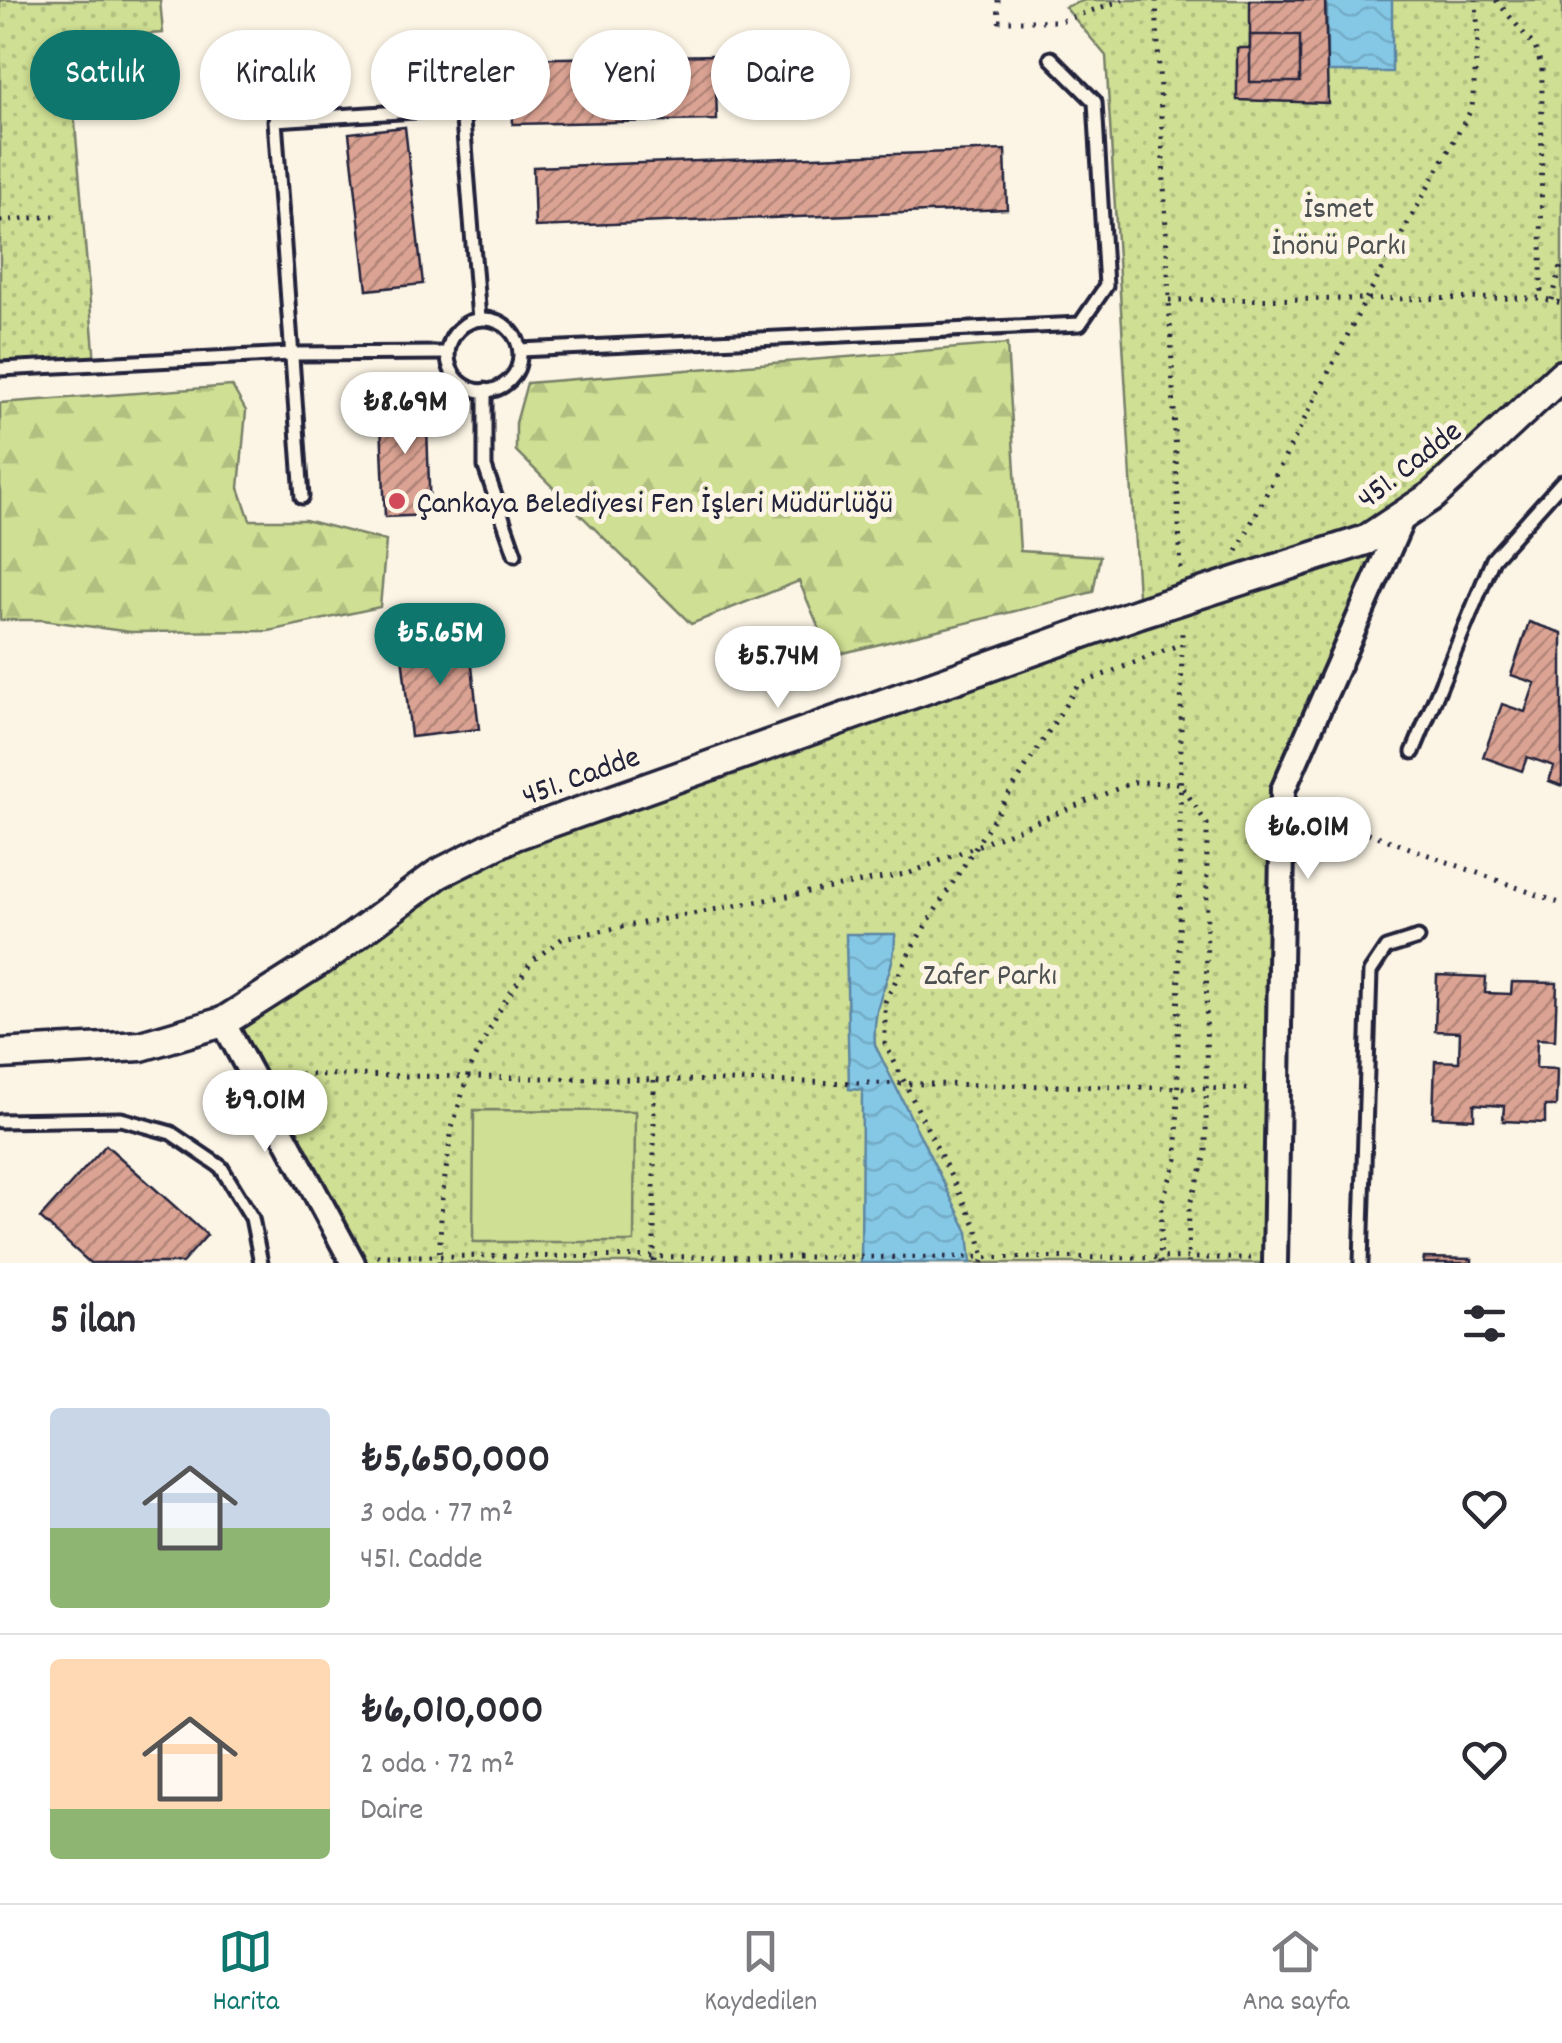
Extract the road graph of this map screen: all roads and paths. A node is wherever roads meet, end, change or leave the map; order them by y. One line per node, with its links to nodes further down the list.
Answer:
1 (998, 0): 2 (path)
2 (1123, 0)
3 (1156, 0): 11 (path)
4 (1476, 0): 12 (path)
5 (1496, 0): 10 (path)
6 (1051, 58): 16 (lane)
7 (54, 216): 8 (path)
8 (0, 221)
9 (1562, 262): 13 (path)
10 (1541, 298): 12 (path); 13 (path)
11 (1169, 300): 12 (path); 27 (path)
12 (1366, 300): 26 (path)
13 (1552, 300): 14 (path)
14 (1562, 303)
15 (478, 320): 16 (lane); 17 (lane); 18 (lane)
16 (520, 350): 21 (lane)
17 (448, 353): 18 (lane); 21 (lane)
18 (292, 354): 19 (lane); 23 (lane)
19 (0, 369)
20 (1562, 375): 24 (street, 451. Cadde)
21 (484, 390): 25 (lane)
22 (1562, 482): 29 (lane)
23 (302, 498)
24 (1404, 515): 26 (street, 451. Cadde); 31 (street)
25 (515, 554)
26 (1217, 589): 27 (street, 451. Cadde)
27 (1182, 600): 28 (path); 35 (street, 451. Cadde)
28 (1182, 644): 30 (path); 32 (path)
29 (1412, 752)
30 (1180, 782): 32 (path); 41 (path); 42 (path)
31 (1283, 802): 33 (path); 43 (street)
32 (976, 846): 38 (path); 40 (path)
33 (1562, 904)
34 (1418, 938): 53 (lane)
35 (223, 1022): 36 (street, 451. Cadde); 37 (street)
36 (0, 1054)
37 (251, 1073): 38 (path); 46 (street)
38 (467, 1077): 39 (path); 47 (path)
39 (654, 1080): 40 (path); 48 (path)
40 (905, 1084): 41 (path); 45 (path)
41 (1178, 1088): 42 (path); 49 (path)
42 (1206, 1088): 43 (path); 50 (path)
43 (1278, 1090): 51 (street)
44 (0, 1121): 52 (lane)
45 (981, 1259): 48 (path); 49 (path)
46 (351, 1260): 47 (path)
47 (439, 1260): 48 (path)
48 (654, 1260)
49 (1160, 1260): 50 (path)
50 (1188, 1260): 51 (path)
51 (1275, 1260)
52 (261, 1263)
53 (1361, 1263)

